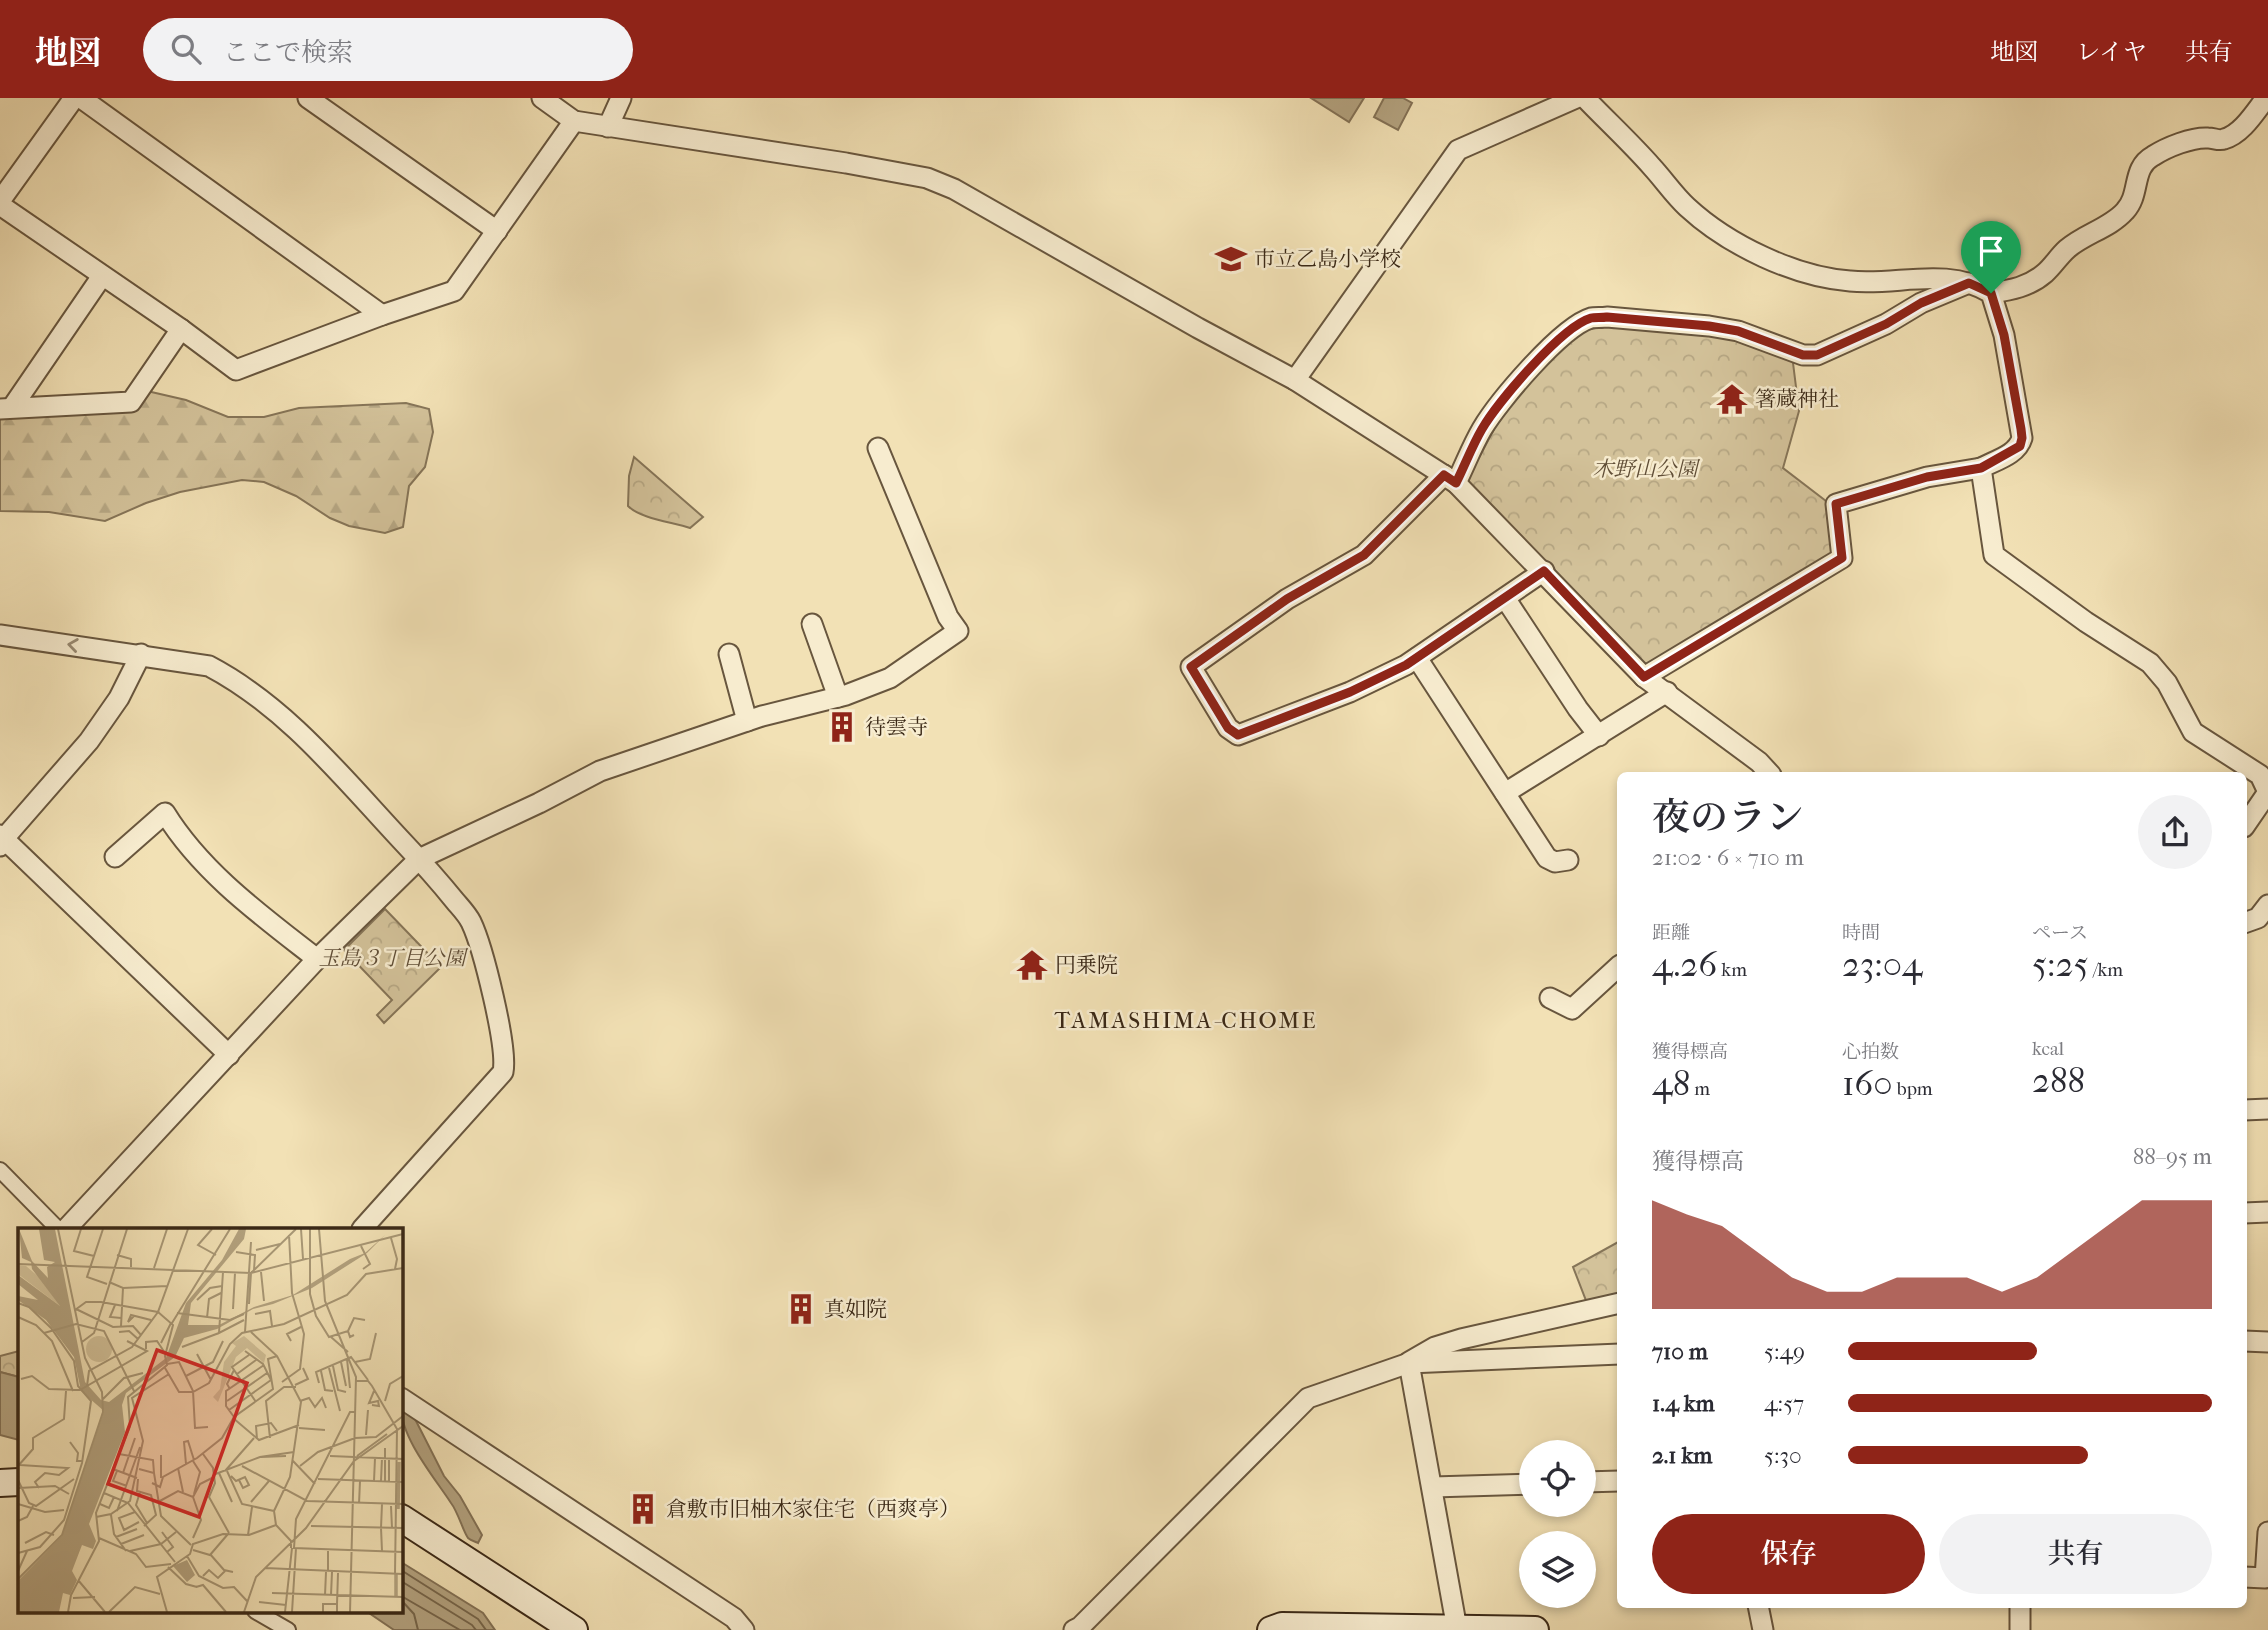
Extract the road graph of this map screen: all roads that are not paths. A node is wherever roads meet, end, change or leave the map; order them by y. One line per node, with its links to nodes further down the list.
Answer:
1 (74, 98): 11 (street)
2 (81, 98): 16 (street)
3 (308, 98): 12 (street)
4 (542, 98): 9 (street)
5 (621, 98): 10 (street)
6 (1585, 98): 14 (street)
7 (2266, 98): 15 (street)
8 (1564, 100): 18 (street)
9 (574, 121): 10 (street); 12 (street)
10 (608, 127): 18 (street)
11 (0, 203): 13 (street)
12 (497, 231): 16 (street)
13 (102, 275): 17 (street); 19 (street)
14 (1969, 283): 15 (street); 22 (street)
15 (1991, 293): 21 (street)
16 (382, 315): 17 (street)
17 (181, 329): 19 (street)
18 (1295, 380): 22 (street)
19 (6, 408)
20 (878, 447): 32 (street)
21 (1981, 468): 30 (street); 36 (street)
22 (1450, 479): 23 (street); 29 (street)
23 (1544, 571): 24 (street); 30 (street)
24 (1505, 598): 29 (street); 34 (street)
25 (812, 624): 32 (street)
26 (0, 635): 27 (street, one-way to 26)
27 (141, 654): 39 (street); 41 (street)
28 (729, 654): 33 (street)
29 (1417, 658): 37 (street)
30 (1644, 677): 31 (street)
31 (1667, 692): 34 (street); 35 (street)
32 (838, 697): 33 (street)
33 (747, 721): 41 (street)
34 (1599, 736): 37 (street)
35 (1768, 772)
36 (2268, 792): 38 (street)
37 (1505, 793): 42 (street)
38 (2247, 823)
39 (2, 840): 46 (street)
40 (115, 858): 43 (street)
41 (419, 859): 43 (street); 54 (street)
42 (1568, 860)
43 (317, 959): 46 (street)
44 (1617, 968): 45 (street)
45 (1550, 998)
46 (229, 1055): 53 (street)
47 (2268, 1109): 48 (street)
48 (2247, 1111)
49 (0, 1170): 52 (street)
50 (2268, 1212): 51 (street)
51 (2247, 1213)
52 (57, 1228)
53 (67, 1228)
54 (363, 1228)
55 (1617, 1304): 59 (street)
56 (2247, 1341): 57 (street)
57 (2268, 1342)
58 (1617, 1354): 59 (street)
59 (1409, 1363): 66 (street); 77 (street)
60 (402, 1399): 76 (street)
61 (1617, 1481): 63 (street)
62 (18, 1482): 64 (main road)
63 (1596, 1482)
64 (0, 1483)
65 (1519, 1484): 66 (street)
66 (1433, 1487): 73 (street)
67 (402, 1519): 75 (main road)
68 (2268, 1532): 69 (street)
69 (2247, 1577)
70 (1759, 1608): 80 (street)
71 (2020, 1608): 81 (street)
72 (257, 1612): 74 (street)
73 (1457, 1629): 78 (main road); 79 (main road)
74 (288, 1630)
75 (574, 1630)
76 (744, 1630)
77 (1074, 1630)
78 (1271, 1630)
79 (1535, 1630)
80 (1763, 1630)
81 (2020, 1630)

